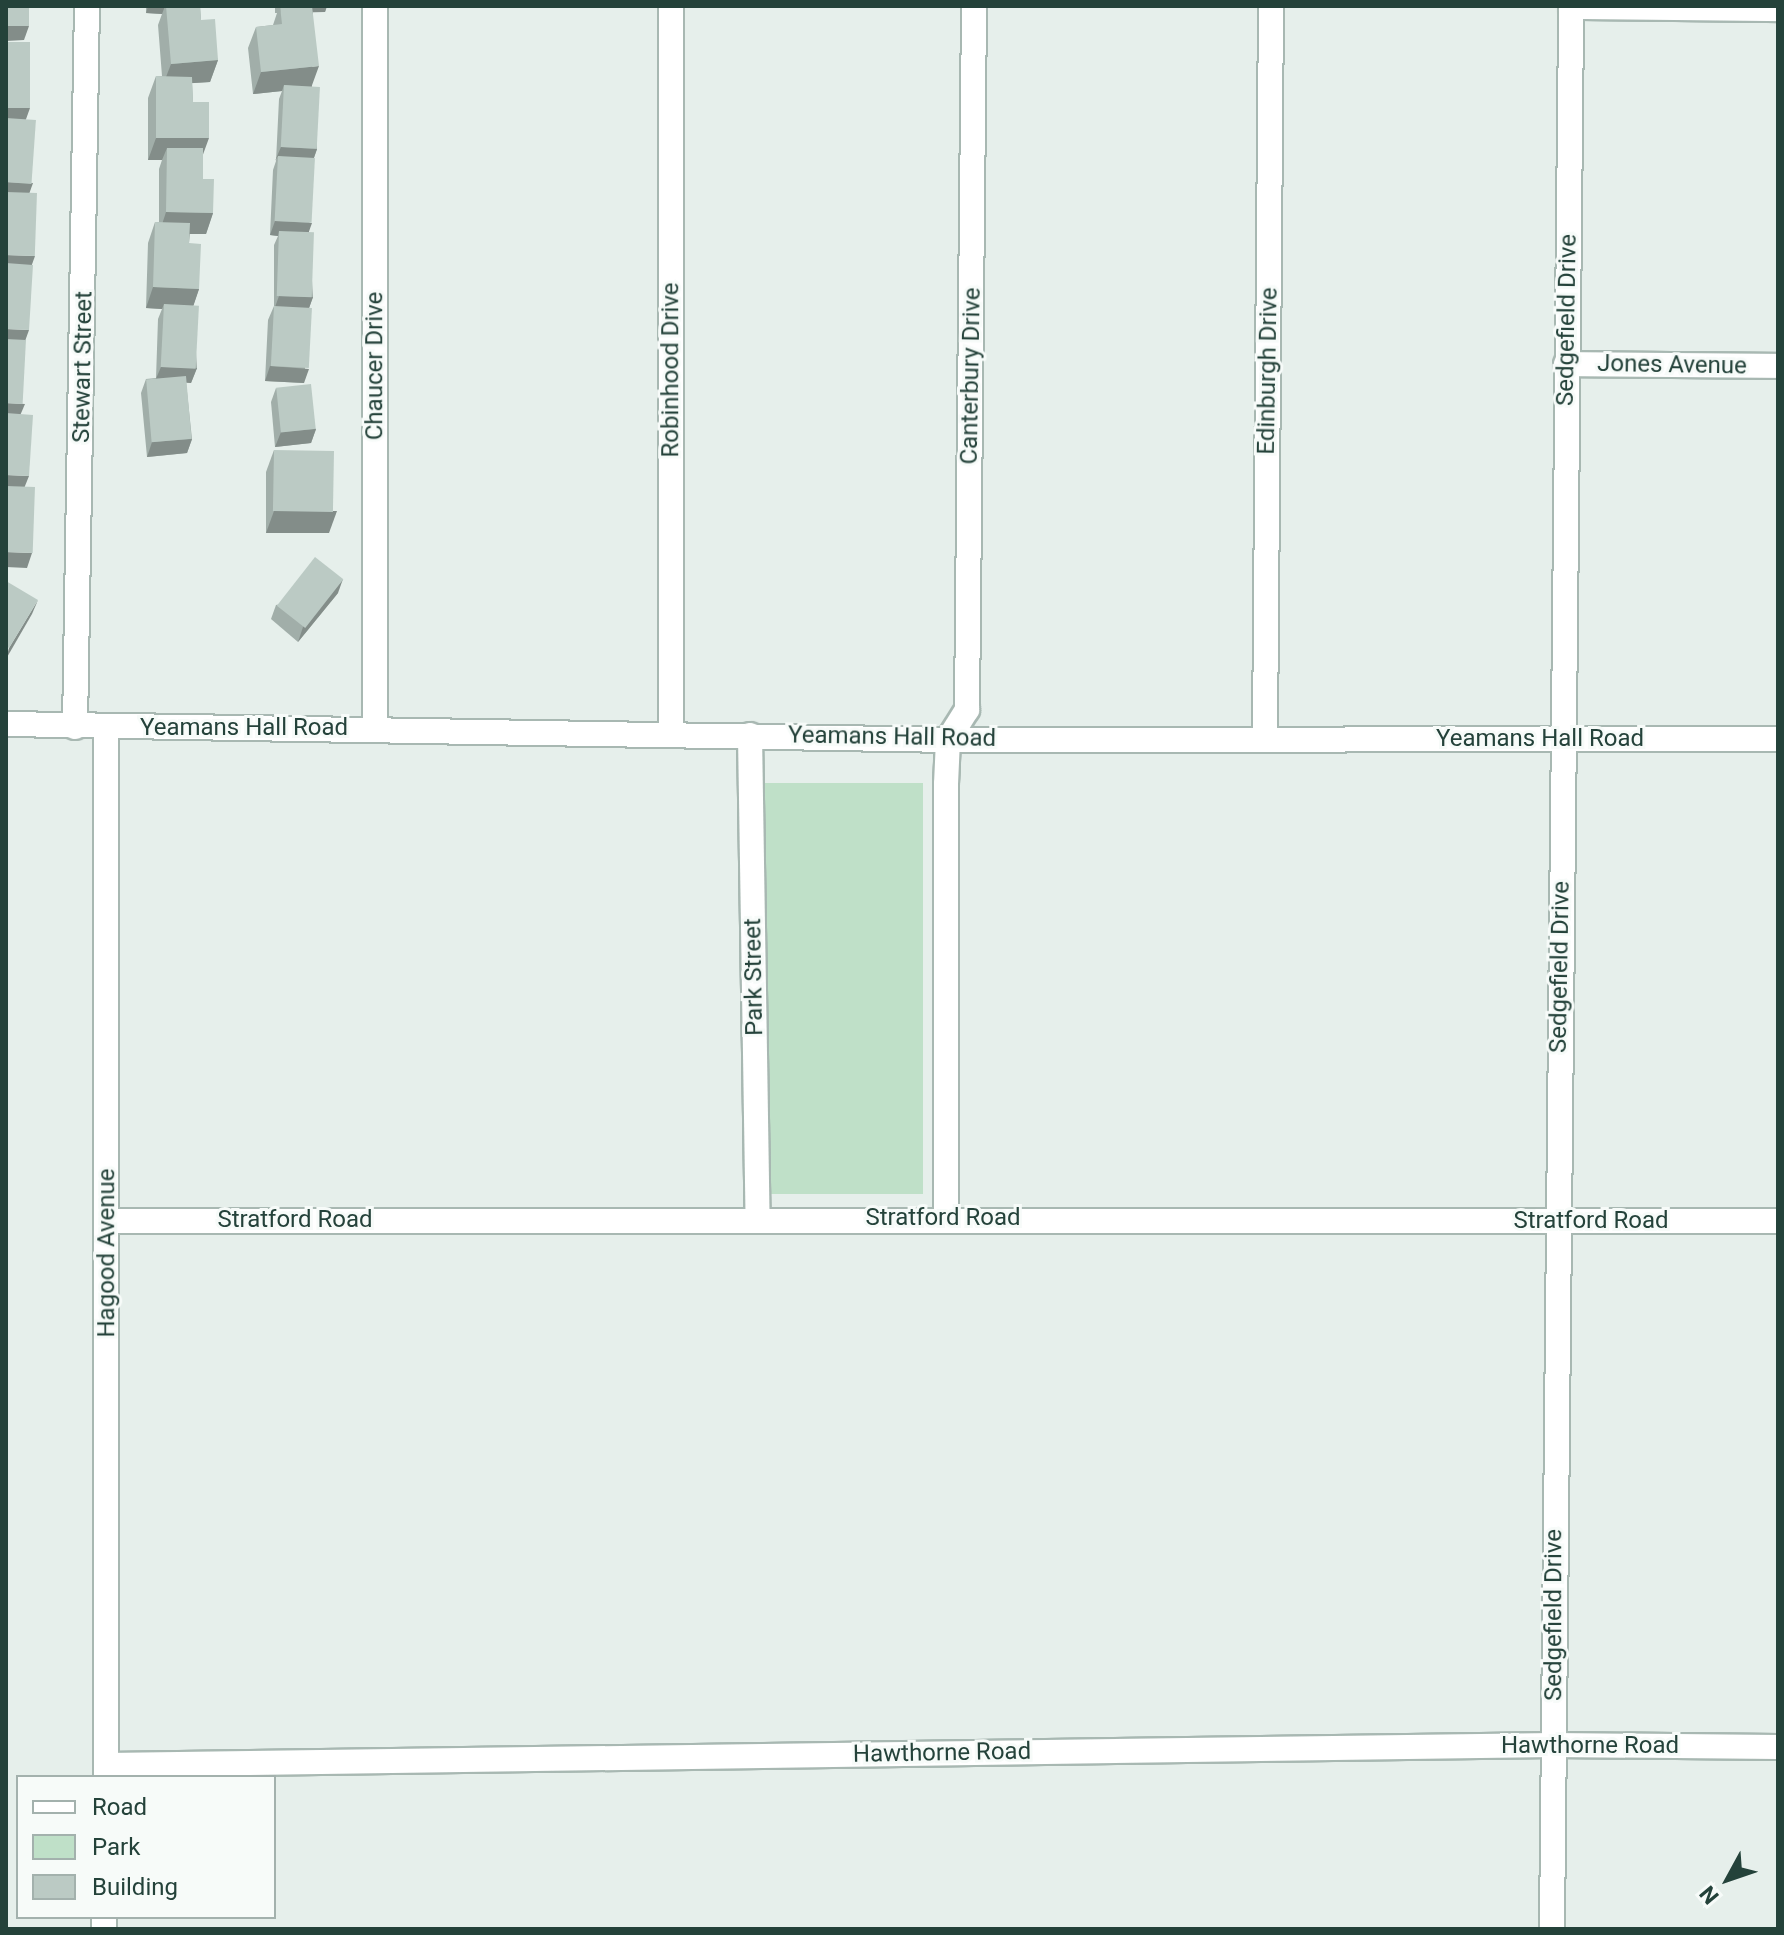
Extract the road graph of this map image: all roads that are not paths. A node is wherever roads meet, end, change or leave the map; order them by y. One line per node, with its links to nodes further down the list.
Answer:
1 (87, 6): 11 (street, Stewart Street)
2 (375, 6): 12 (street, Chaucer Drive)
3 (671, 6): 14 (street, Robinhood Drive)
4 (974, 6): 18 (street, Canterbury Drive)
5 (1271, 6): 16 (street, Edinburgh Drive)
6 (1571, 6): 7 (street); 8 (street, Sedgefield Drive)
7 (1778, 9)
8 (1566, 364): 9 (street, Jones Avenue); 19 (street, Sedgefield Drive)
9 (1778, 366)
10 (6, 724): 11 (street, Yeamans Hall Road)
11 (75, 727): 13 (street, Yeamans Hall Road)
12 (375, 727): 13 (street, Yeamans Hall Road); 14 (street, Yeamans Hall Road)
13 (106, 728): 22 (street, Hagood Avenue)
14 (671, 734): 15 (street, Yeamans Hall Road)
15 (750, 735): 18 (street, Yeamans Hall Road); 21 (street, Park Street)
16 (1265, 736): 18 (street, Yeamans Hall Road); 19 (street, Yeamans Hall Road)
17 (1778, 739): 19 (street, Yeamans Hall Road)
18 (948, 740): 20 (street)
19 (1562, 741): 23 (street, Sedgefield Drive)
20 (946, 1218): 21 (street, Stratford Road); 23 (street, Stratford Road)
21 (758, 1219): 22 (street, Stratford Road)
22 (107, 1221): 27 (street, Hagood Avenue)
23 (1555, 1221): 24 (street, Stratford Road); 25 (street, Sedgefield Drive)
24 (1778, 1221)
25 (1554, 1745): 26 (street, Hawthorne Road); 27 (street, Hawthorne Road); 28 (street, Sedgefield Drive)
26 (1778, 1747)
27 (106, 1771)
28 (1552, 1929)

